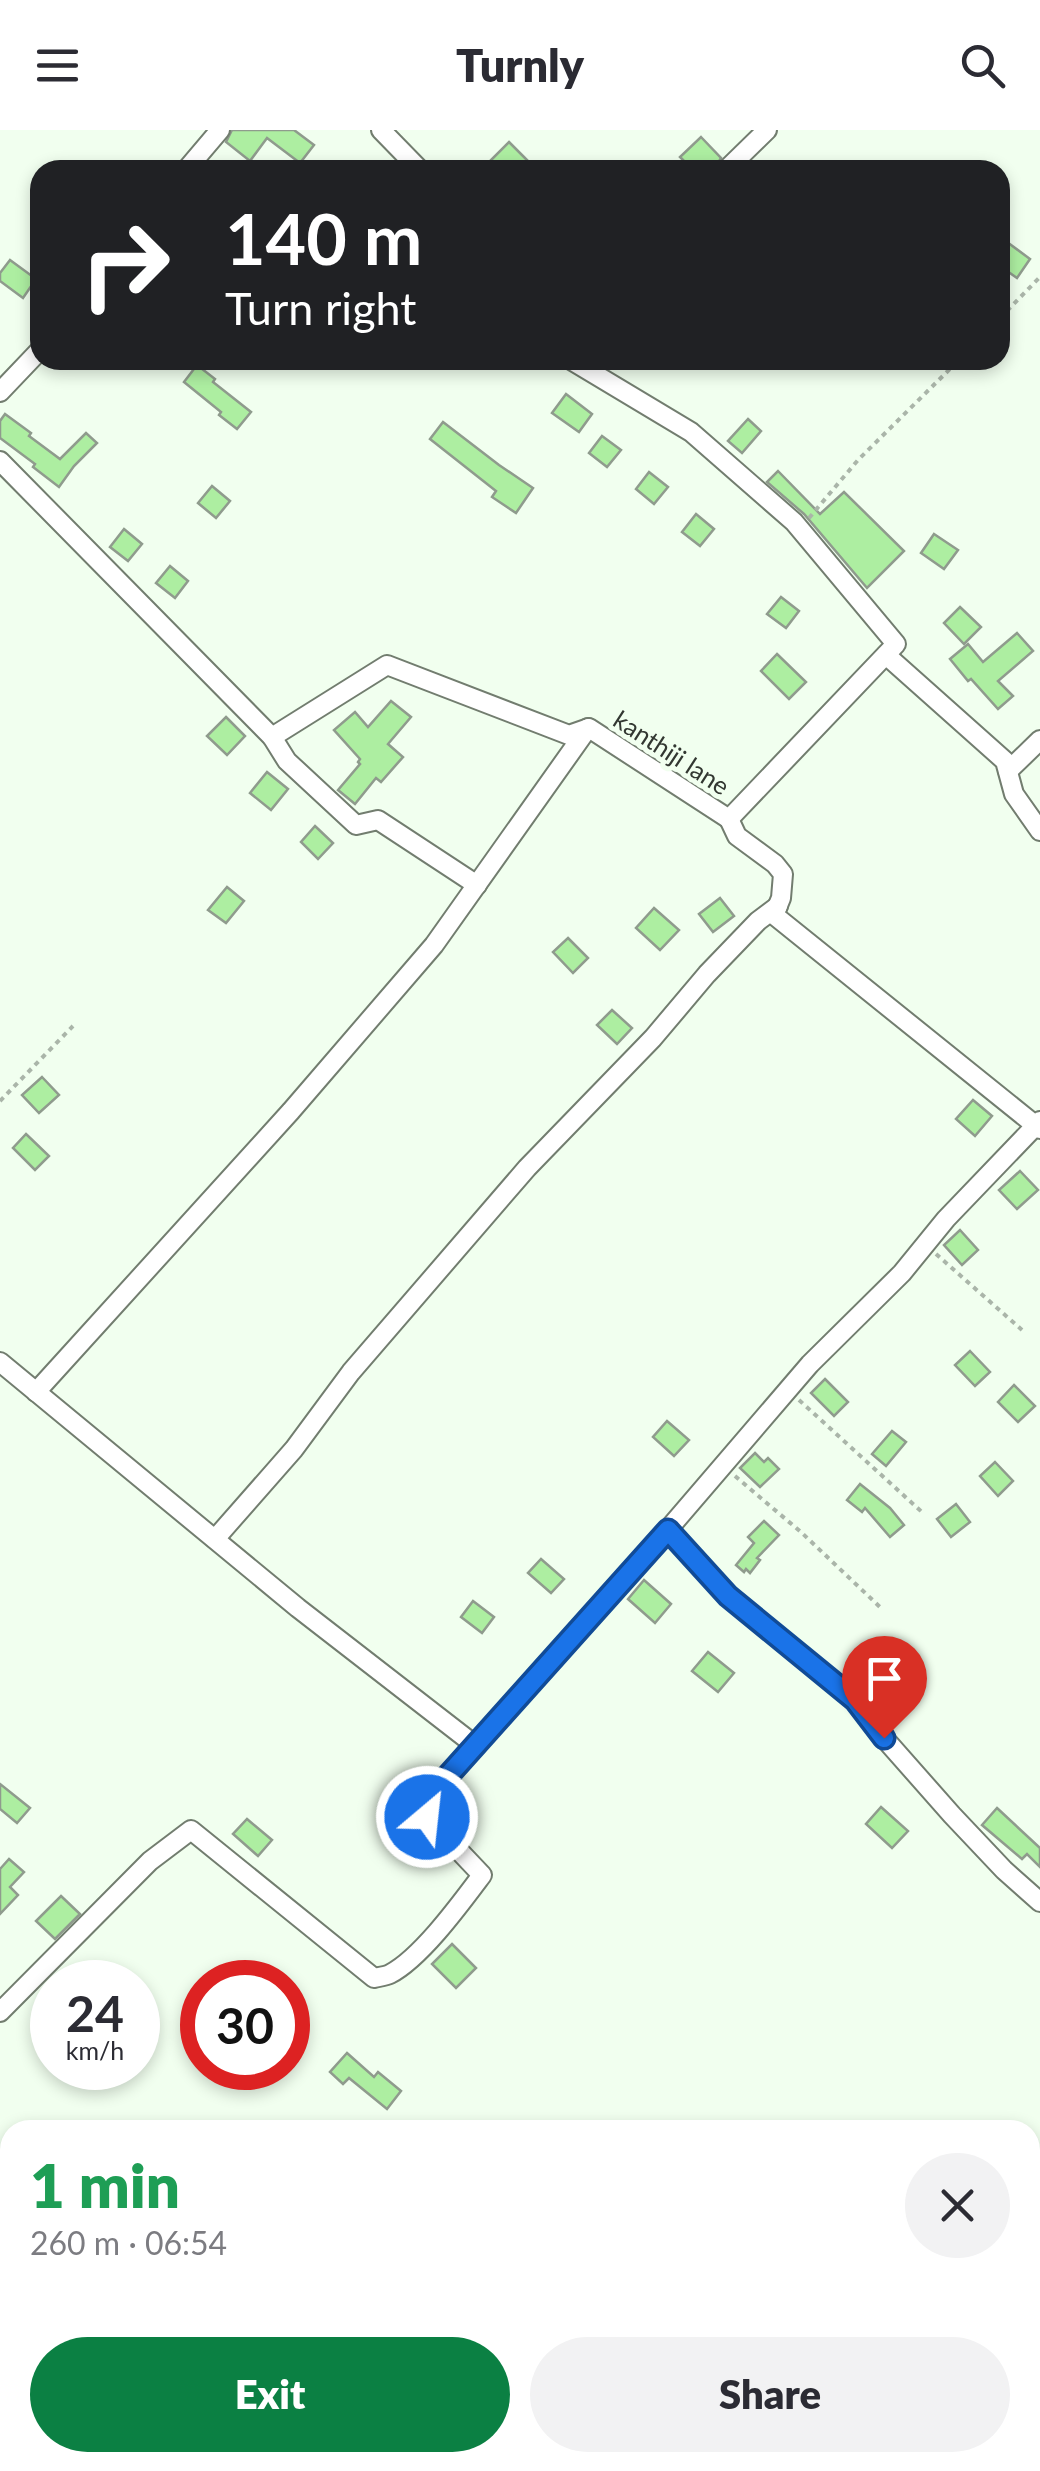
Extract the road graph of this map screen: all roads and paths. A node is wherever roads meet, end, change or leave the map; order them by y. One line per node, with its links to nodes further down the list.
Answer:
1 (220, 130): 4 (street)
2 (381, 130): 5 (street)
3 (767, 130): 6 (street)
4 (194, 160)
5 (410, 160)
6 (736, 160)
7 (1039, 278): 8 (path)
8 (1010, 308)
9 (30, 360): 12 (street)
10 (589, 370): 14 (street)
11 (949, 370): 14 (path)
12 (0, 392)
13 (0, 461): 17 (street)
14 (799, 529): 15 (street)
15 (886, 655): 19 (street); 20 (street, kanthiji lane)
16 (588, 728): 17 (street, kanthiji lane); 20 (street, kanthiji lane); 22 (street)
17 (272, 737): 22 (street)
18 (1040, 740): 19 (street)
19 (1008, 771): 21 (street)
20 (729, 820): 23 (street)
21 (1040, 831)
22 (477, 885): 31 (street)
23 (778, 906): 26 (street); 35 (street)
24 (73, 1026): 25 (path)
25 (0, 1101)
26 (1038, 1125): 27 (street)
27 (926, 1244): 28 (path); 30 (street)
28 (1022, 1330)
29 (0, 1362): 31 (street)
30 (788, 1390): 32 (street); 33 (path)
31 (36, 1392): 35 (street)
32 (724, 1466): 34 (street); 36 (path)
33 (922, 1513)
34 (668, 1530): 37 (street); 38 (street)
35 (215, 1539): 37 (street)
36 (881, 1608)
37 (476, 1746): 39 (street)
38 (1040, 1902)
39 (0, 2012)

